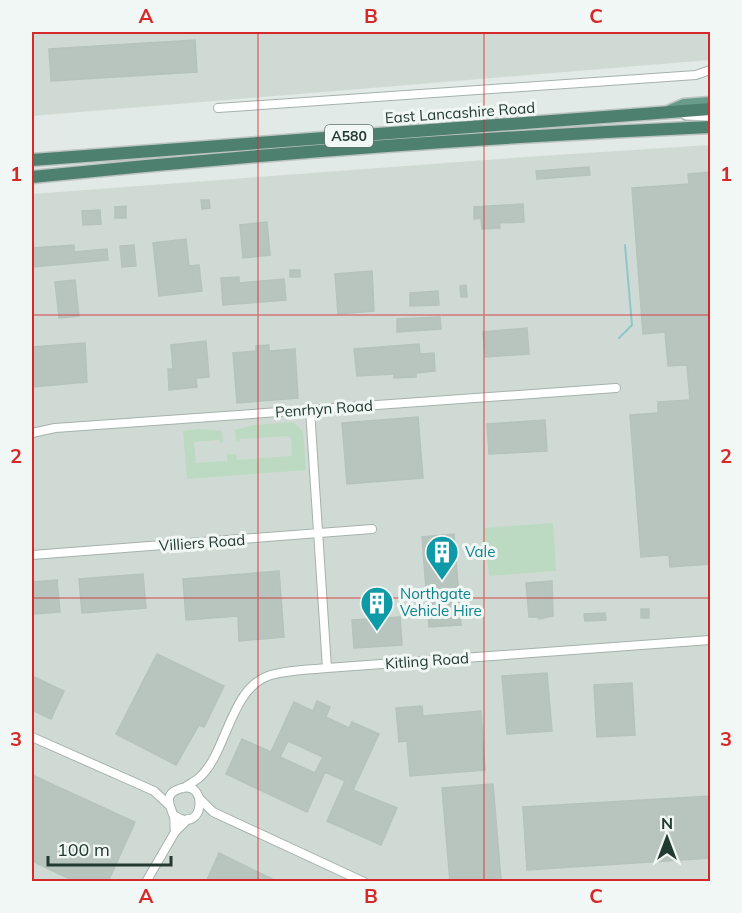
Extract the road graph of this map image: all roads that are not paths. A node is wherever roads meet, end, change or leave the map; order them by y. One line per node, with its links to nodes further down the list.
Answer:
1 (711, 70): 3 (street)
2 (711, 103): 5 (main road)
3 (218, 108)
4 (711, 109): 5 (highway, East Lancashire Road / A580)
5 (666, 112): 6 (street); 8 (highway, East Lancashire Road / A580)
6 (711, 116)
7 (711, 128): 9 (highway, East Lancashire Road / A580)
8 (32, 160)
9 (32, 177)
10 (616, 388): 11 (street, Penrhyn Road)
11 (310, 410): 12 (street, Penrhyn Road); 14 (street)
12 (32, 433)
13 (372, 529): 14 (street, Villiers Road)
14 (318, 534): 15 (street, Villiers Road); 17 (street)
15 (32, 555)
16 (711, 640): 17 (street, Kitling Road)
17 (327, 668): 19 (street, Kitling Road)
18 (32, 737): 21 (street)
19 (200, 778): 20 (street, Kitling Road); 23 (street, Kitling Road)
20 (184, 788): 22 (street); 23 (street)
21 (154, 791): 22 (street); 24 (street)
22 (175, 791): 24 (street)
23 (199, 797): 25 (street); 26 (street)
24 (169, 805): 27 (street)
25 (213, 812): 26 (street); 31 (street)
26 (197, 814): 28 (street)
27 (174, 815): 28 (street); 29 (street)
28 (188, 819): 29 (street)
29 (175, 832): 30 (street)
30 (146, 882)
31 (364, 882)

